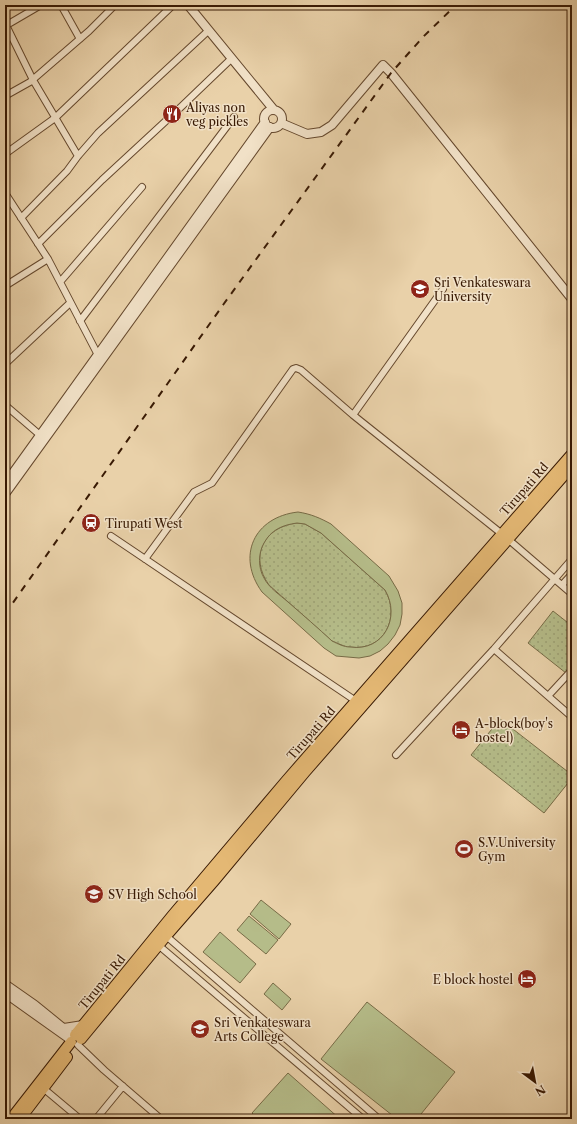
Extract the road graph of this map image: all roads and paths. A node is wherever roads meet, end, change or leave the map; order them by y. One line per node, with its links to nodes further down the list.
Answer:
1 (41, 5): 6 (street)
2 (62, 5): 8 (street)
3 (115, 5): 8 (street)
4 (173, 5): 14 (street)
5 (188, 5): 7 (street)
6 (5, 25): 10 (street)
7 (208, 31): 9 (street); 18 (street)
8 (80, 39): 10 (street)
9 (231, 58): 12 (street); 22 (street)
10 (33, 80): 11 (street); 14 (street)
11 (5, 96)
12 (274, 110): 15 (street); 16 (street)
13 (234, 117): 29 (street)
14 (55, 118): 17 (street); 18 (street)
15 (281, 123): 16 (street); 27 (street)
16 (267, 125): 30 (street); 38 (street)
17 (5, 154)
18 (78, 156): 21 (street)
19 (142, 187): 24 (street)
20 (5, 193): 21 (street)
21 (22, 218): 22 (street)
22 (38, 244): 23 (street)
23 (48, 259): 24 (street); 25 (street)
24 (60, 282): 28 (street)
25 (5, 286)
26 (443, 289): 33 (street)
27 (572, 299)
28 (70, 303): 29 (street); 31 (street)
29 (80, 321): 30 (street)
30 (98, 355): 34 (street)
31 (5, 364)
32 (5, 406): 34 (street)
33 (353, 415): 40 (street); 41 (street)
34 (40, 435): 37 (street)
35 (572, 454): 40 (main road, Tirupati Rd)
36 (572, 466): 40 (main road, Tirupati Rd)
37 (5, 484)
38 (5, 494)
39 (111, 536): 41 (street)
40 (506, 537): 44 (street); 50 (main road, Tirupati Rd); 53 (main road, Tirupati Rd)
41 (145, 559): 50 (street)
42 (572, 559): 44 (street)
43 (572, 574): 45 (street)
44 (554, 579): 45 (street); 47 (street)
45 (562, 585): 46 (street)
46 (572, 594)
47 (494, 649): 49 (street); 52 (street)
48 (572, 670): 49 (street)
49 (548, 696): 51 (street)
50 (356, 702): 53 (main road, Tirupati Rd)
51 (572, 717)
52 (396, 755)
53 (302, 770): 54 (main road, Tirupati Rd)
54 (163, 933): 55 (main road, Tirupati Rd); 69 (street)
55 (155, 942): 58 (main road, Tirupati Rd); 60 (main road, Tirupati Rd); 68 (street)
56 (5, 984): 59 (street)
57 (5, 993): 60 (street)
58 (83, 1025): 59 (street); 60 (main road, Tirupati Rd)
59 (64, 1028): 60 (street)
60 (75, 1040): 61 (street); 62 (main road); 63 (main road)
61 (123, 1086): 66 (street); 67 (street)
62 (43, 1088): 64 (main road); 65 (street)
63 (11, 1119)
64 (20, 1119)
65 (80, 1119)
66 (96, 1119)
67 (162, 1119)
68 (363, 1119)
69 (379, 1119)

